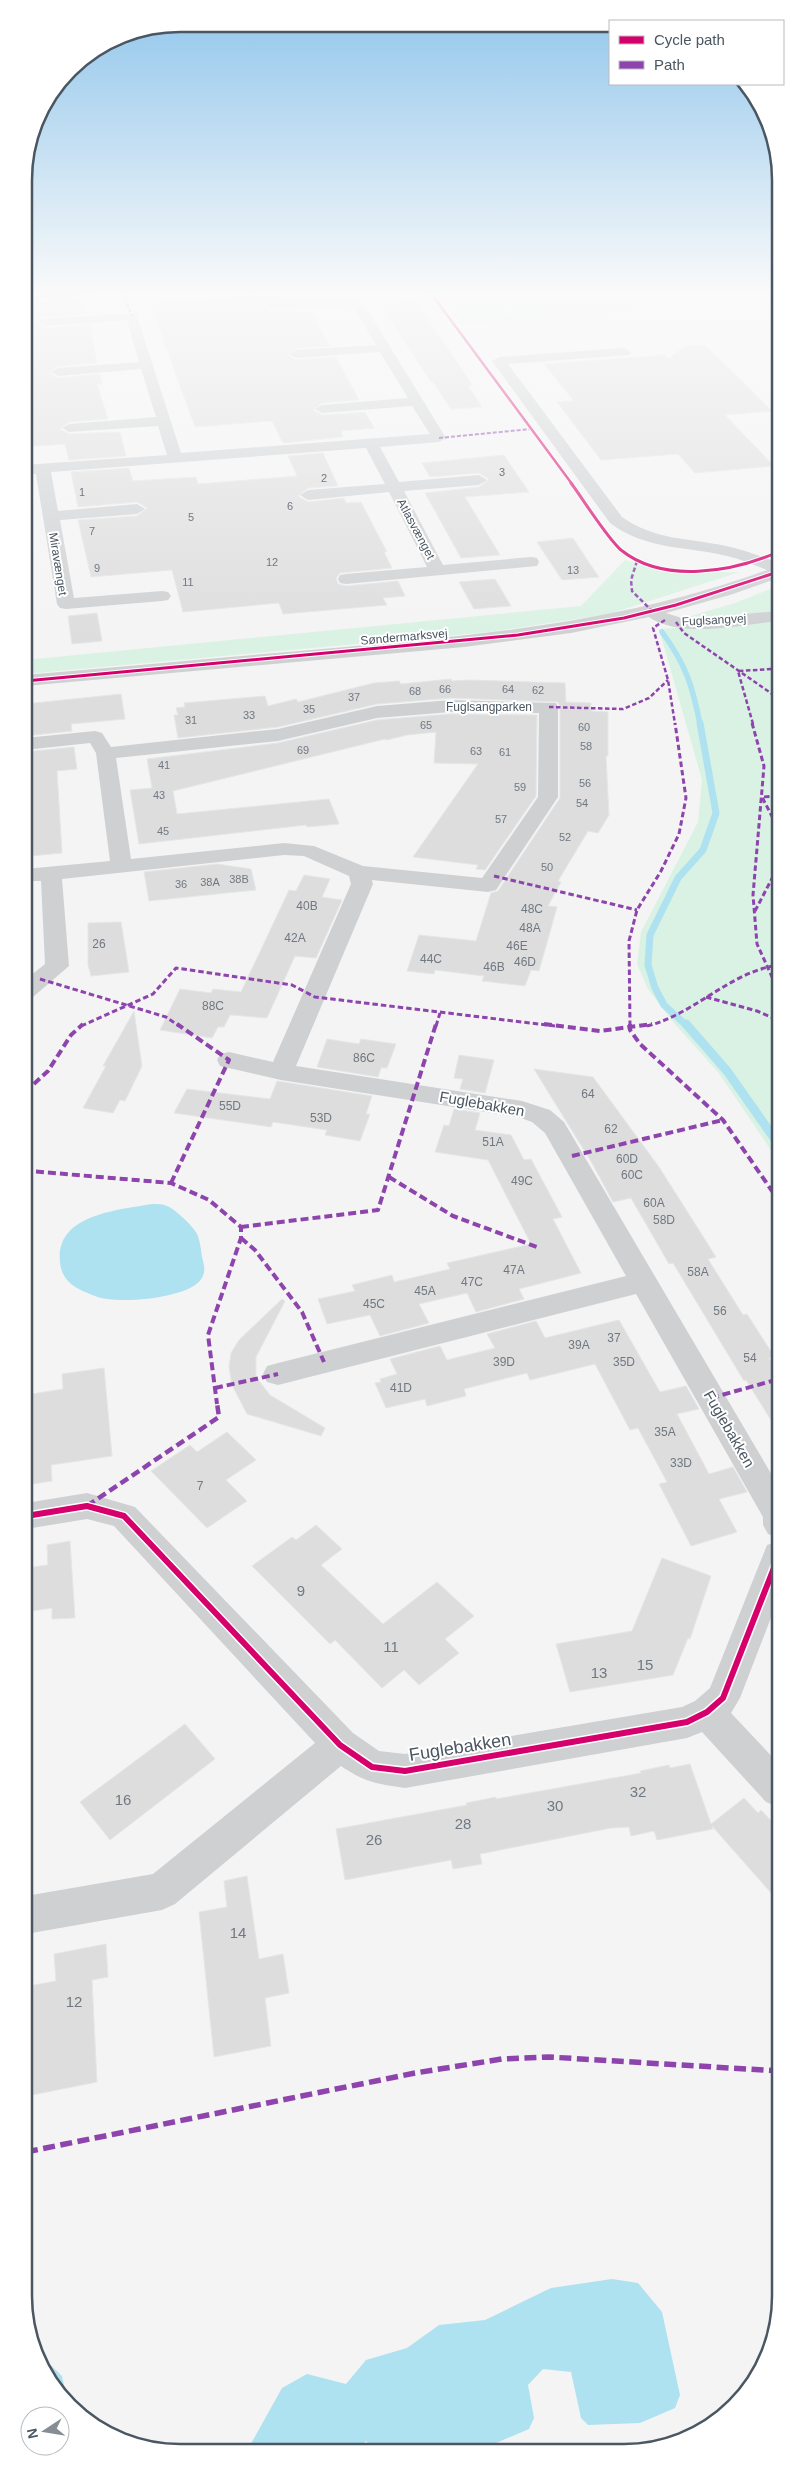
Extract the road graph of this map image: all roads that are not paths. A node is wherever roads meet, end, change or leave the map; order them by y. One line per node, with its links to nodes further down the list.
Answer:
1 (160, 408): 6 (street)
2 (339, 408): 5 (street)
3 (421, 408): 8 (street)
4 (533, 408): 18 (street, Søndermarksvej)
5 (322, 409)
6 (164, 421): 7 (street); 9 (street)
7 (69, 428)
8 (371, 443): 9 (street); 13 (street, Atlasvænget)
9 (175, 458): 10 (street)
10 (43, 469): 11 (street); 16 (street, Miravænget)
11 (33, 470)
12 (479, 480): 13 (street, Atlasvænget)
13 (394, 488): 14 (street, Atlasvænget); 19 (street, Atlasvænget)
14 (308, 495)
15 (136, 509): 16 (street, Miravænget)
16 (51, 516): 22 (street, Miravænget)
17 (531, 562): 19 (street, Atlasvænget)
18 (772, 568)
19 (438, 570): 21 (street, Atlasvænget)
20 (772, 573): 23 (street, Søndermarksvej)
21 (346, 579)
22 (162, 596)
23 (653, 612): 24 (street, Fuglsangvej); 25 (street, Søndermarksvej)
24 (772, 617)
25 (33, 680)
26 (33, 743): 27 (street)
27 (106, 752): 28 (street); 29 (street, Fuglsangparken)
28 (122, 865): 29 (street, Fuglsangparken); 30 (street, Fuglsangparken)
29 (359, 872): 34 (street)
30 (51, 874): 31 (street, Fuglsangparken); 32 (street)
31 (33, 875)
32 (33, 986)
33 (229, 1060): 34 (street, Fuglebakken)
34 (281, 1072): 35 (street, Fuglebakken)
35 (644, 1282): 36 (street); 37 (street, Fuglebakken)
36 (278, 1374)
37 (771, 1504)
38 (32, 1515): 41 (street, Fuglebakken)
39 (771, 1575): 40 (street, Fuglebakken)
40 (707, 1712): 41 (street, Fuglebakken); 42 (street)
41 (340, 1745): 43 (street)
42 (771, 1782)
43 (32, 1914)

